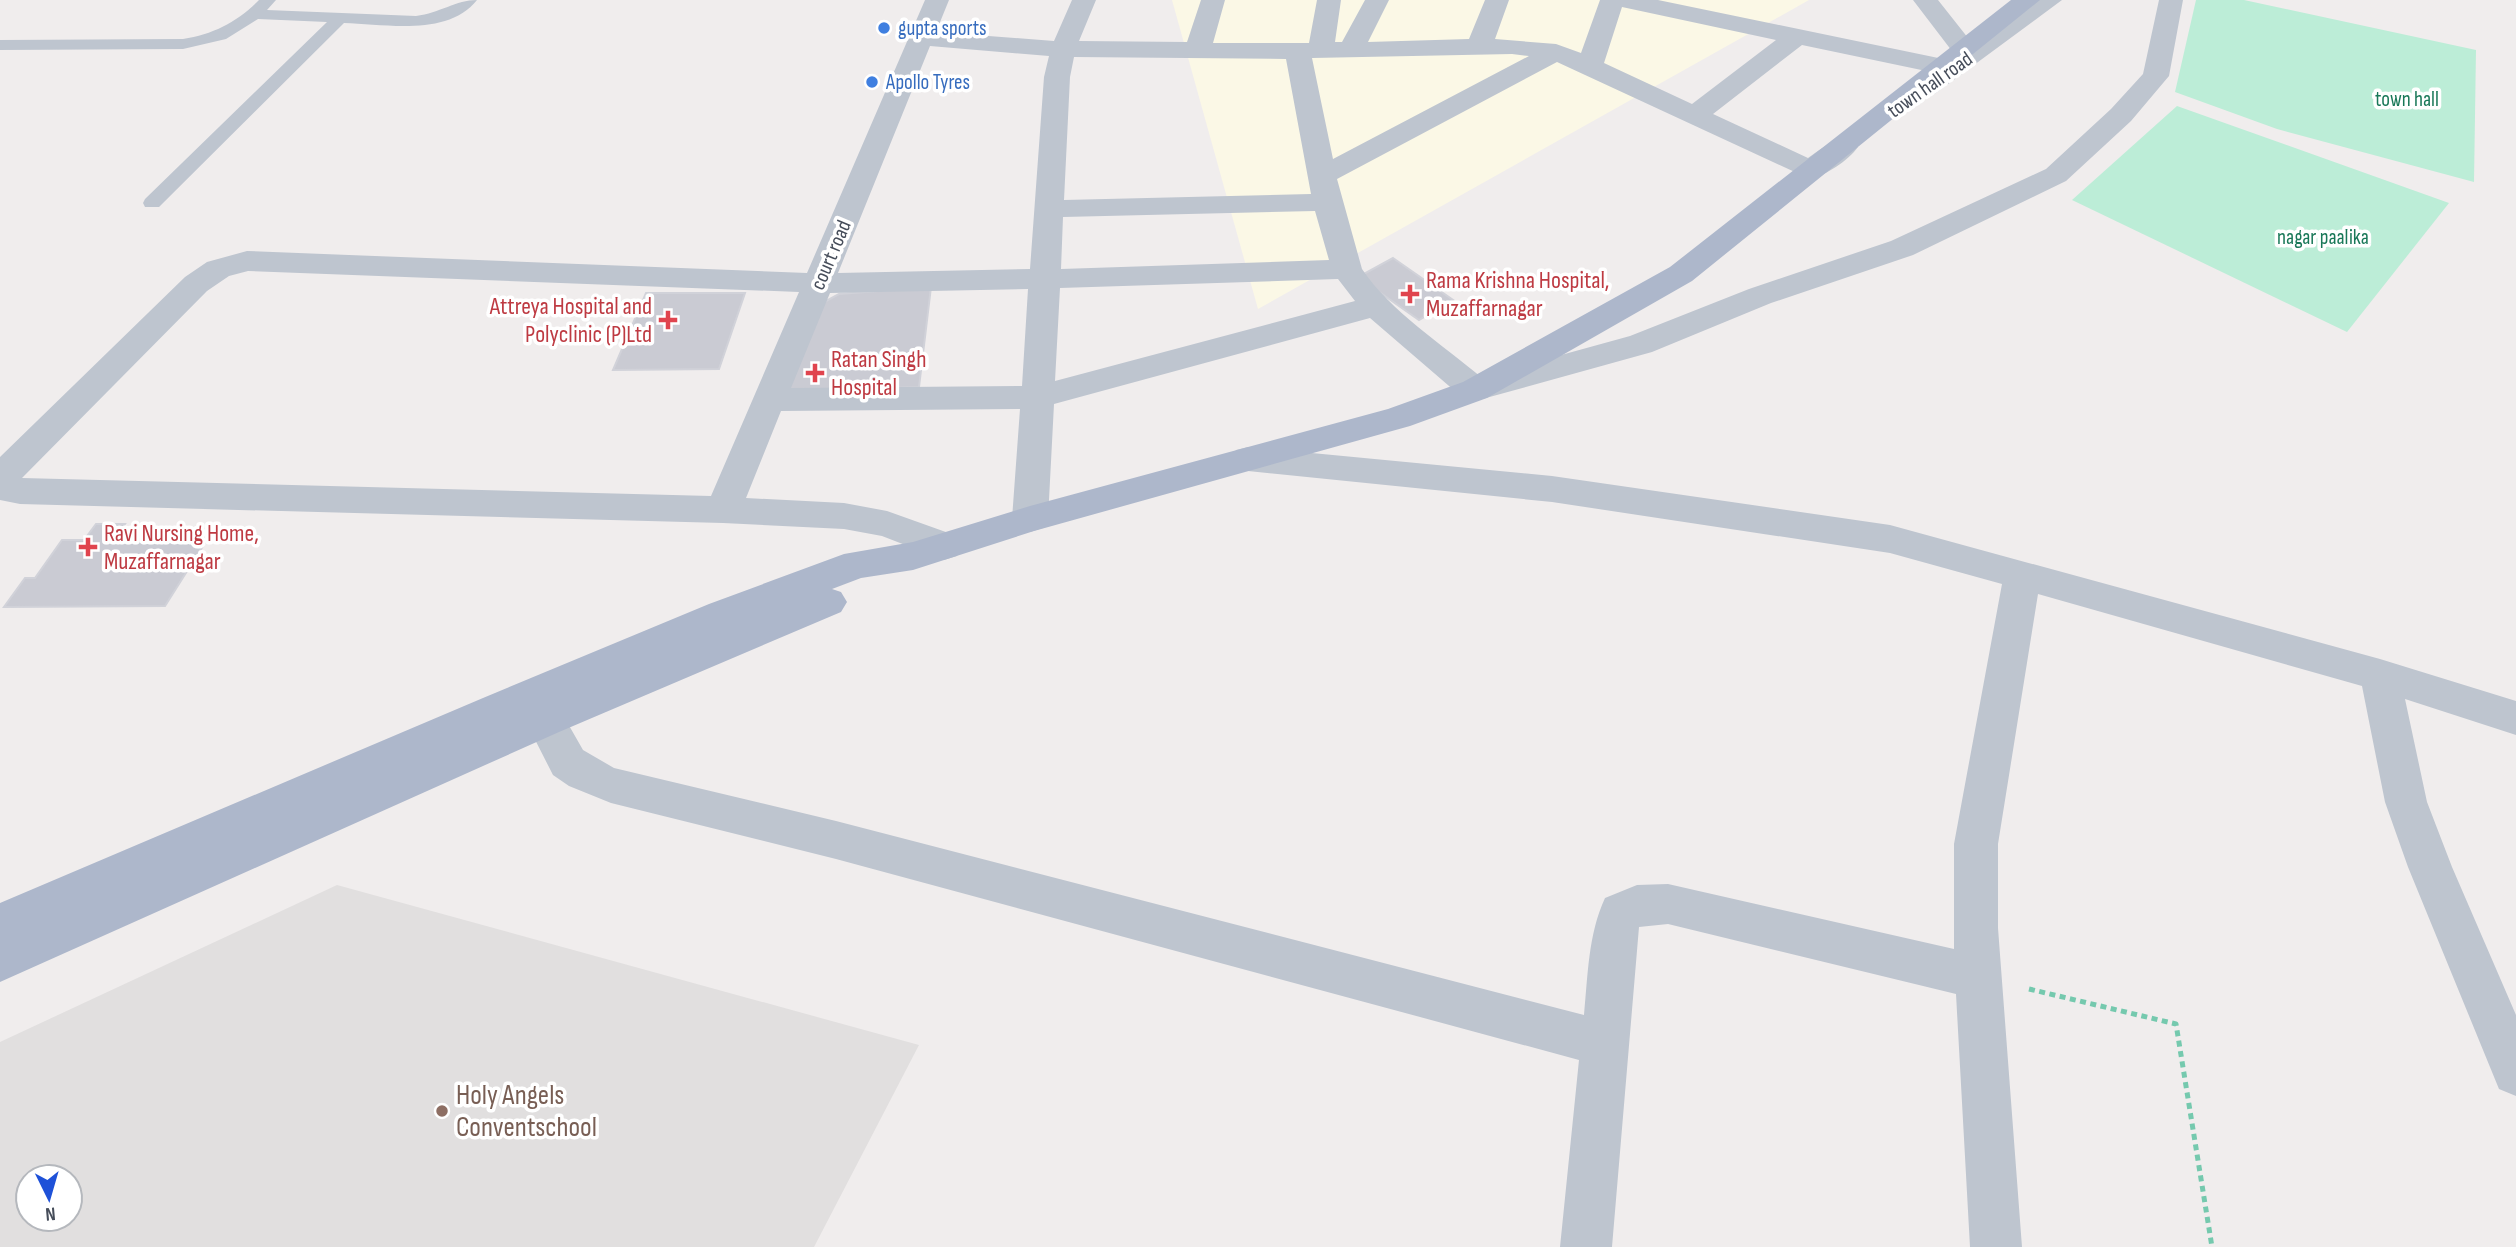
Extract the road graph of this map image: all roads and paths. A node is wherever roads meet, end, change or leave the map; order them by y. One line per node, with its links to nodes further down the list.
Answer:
1 (268, 0): 15 (lane)
2 (469, 0): 16 (lane)
3 (937, 0): 18 (street, court road)
4 (1084, 0): 21 (street)
5 (1213, 0): 22 (street)
6 (1329, 0): 24 (street)
7 (1377, 0): 23 (street)
8 (1497, 0): 20 (street)
9 (1612, 0): 27 (street)
10 (1622, 0): 17 (street)
11 (1926, 0): 26 (street)
12 (2028, 0): 26 (main road)
13 (2050, 0): 29 (street, town hall road)
14 (2171, 0): 37 (street)
15 (254, 14): 16 (lane); 19 (lane)
16 (339, 19): 31 (lane)
17 (1797, 36): 26 (street); 28 (street)
18 (921, 38): 21 (street); 35 (street, court road)
19 (0, 45)
20 (1479, 46): 23 (street); 25 (street)
21 (1063, 49): 22 (street); 32 (street)
22 (1198, 50): 24 (street)
23 (1351, 50): 24 (street)
24 (1309, 51): 30 (street)
25 (1556, 52): 27 (street); 30 (street)
26 (1952, 57): 29 (main road)
27 (1590, 66): 28 (street)
28 (1695, 116): 29 (street)
29 (1810, 170): 37 (main road)
30 (1324, 189): 32 (street); 33 (street)
31 (152, 203)
32 (1048, 209): 34 (street)
33 (1347, 268): 34 (street); 36 (street)
34 (1044, 279): 35 (street); 38 (street)
35 (819, 283): 39 (street, court road); 41 (street)
36 (1377, 306): 37 (street); 38 (street)
37 (1475, 390): 40 (main road)
38 (1038, 397): 39 (street); 42 (street)
39 (769, 400): 41 (street, court road)
40 (1248, 459): 42 (main road); 44 (street)
41 (723, 510): 43 (street)
42 (1030, 519): 43 (main road)
43 (929, 551): 47 (main road); 48 (main road)
44 (2022, 576): 45 (street); 50 (street)
45 (2379, 675): 46 (street); 52 (street)
46 (2516, 718)
47 (545, 720): 49 (main road); 51 (street)
48 (0, 925)
49 (0, 960)
50 (1978, 977): 51 (street); 54 (street); 55 (path)
51 (1603, 1043): 53 (street)
52 (2516, 1072)
53 (1586, 1247)
54 (1996, 1247)
55 (2212, 1247)

